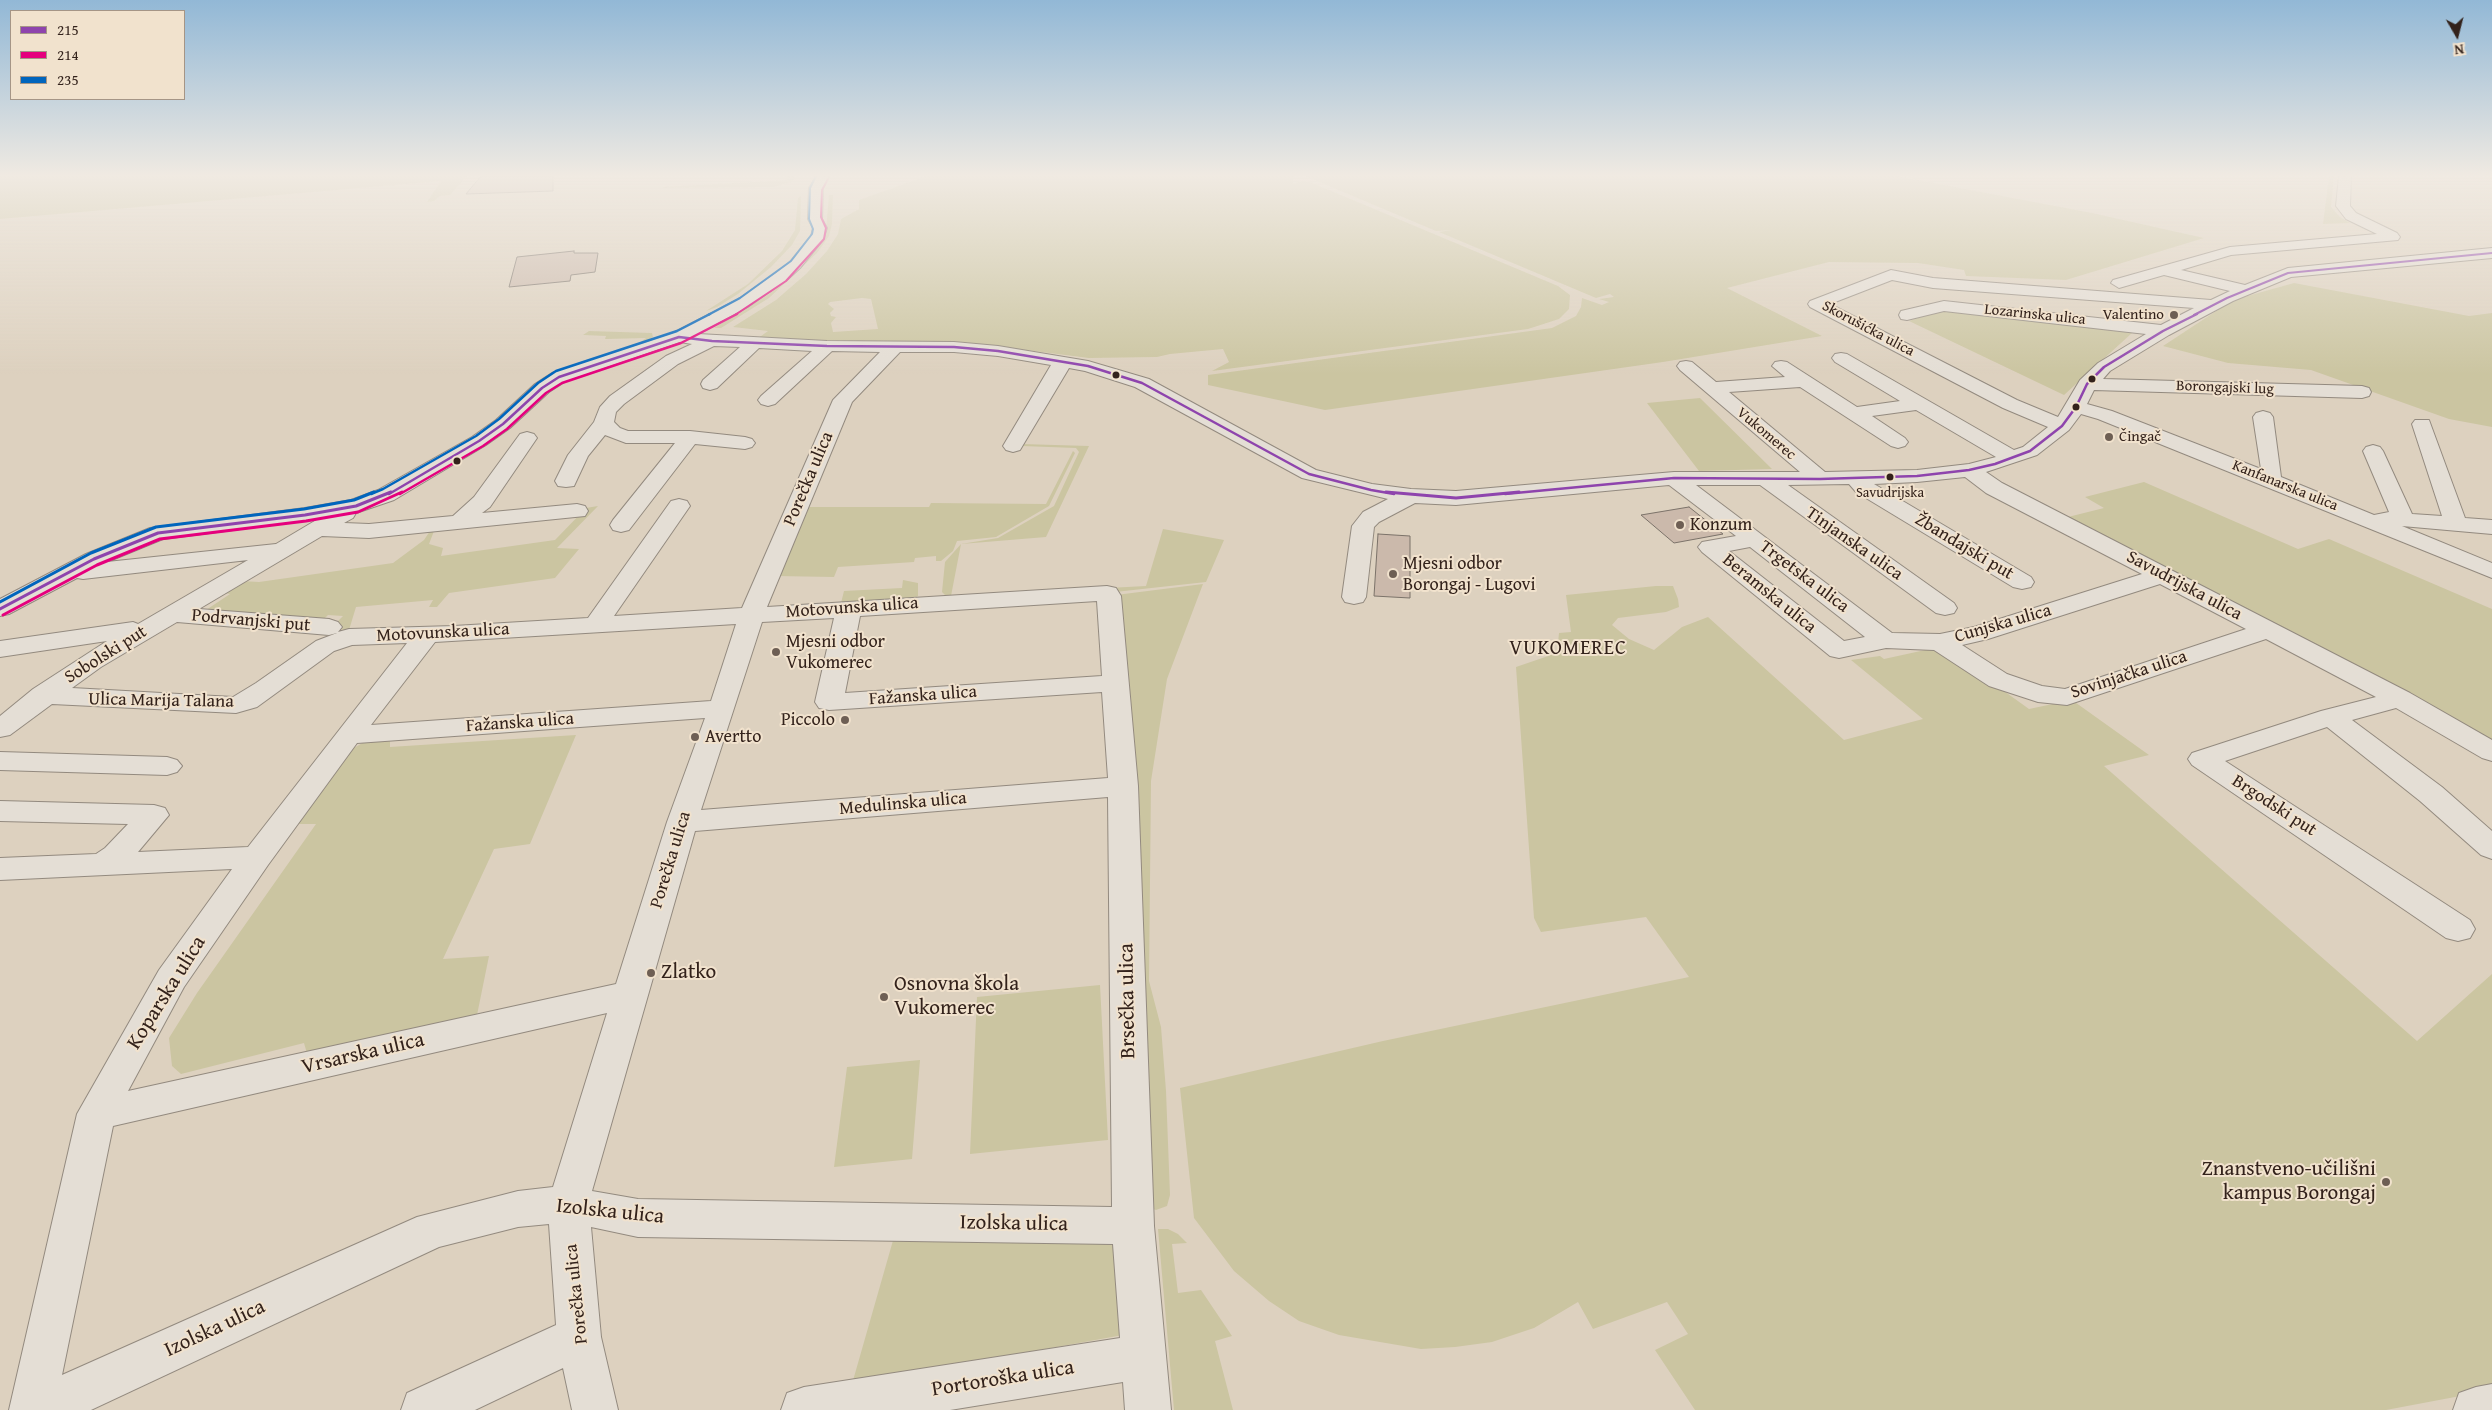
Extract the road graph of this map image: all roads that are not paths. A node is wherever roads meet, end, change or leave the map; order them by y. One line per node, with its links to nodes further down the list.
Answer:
1 (814, 242): 15 (street)
2 (2329, 242): 4 (street); 7 (street)
3 (2407, 242): 6 (street)
4 (2230, 251): 8 (street); 9 (street)
5 (2492, 253): 6 (street, Vukomerec)
6 (2455, 258): 7 (street, Vukomerec)
7 (2386, 265): 9 (street, Vukomerec)
8 (2166, 271): 10 (street); 11 (street)
9 (2288, 273): 11 (street, Vukomerec)
10 (2119, 283)
11 (2245, 290): 12 (street, Vukomerec)
12 (2213, 305): 14 (street, Vukomerec); 36 (street, Skorušićka ulica)
13 (1907, 315): 14 (street, Lozarinska ulica)
14 (2163, 331): 26 (street, Vukomerec)
15 (679, 337): 16 (street, Vukomerec); 52 (street)
16 (712, 341): 17 (street, Vukomerec); 34 (street)
17 (755, 343): 18 (street, Vukomerec); 25 (street)
18 (827, 346): 19 (street, Vukomerec); 29 (street)
19 (897, 346): 21 (street, Vukomerec); 74 (street, Porečka ulica)
20 (1841, 358): 30 (street)
21 (1066, 362): 41 (street); 51 (street, Vukomerec)
22 (1686, 366): 27 (street, Vukomerec)
23 (1781, 366): 24 (street)
24 (1803, 381): 27 (street, Vukomerec); 32 (street)
25 (710, 384)
26 (2087, 384): 28 (street, Borongajski lug); 31 (street, Vukomerec)
27 (1712, 388): 47 (street, Vukomerec)
28 (2362, 392)
29 (768, 400)
30 (1917, 404): 32 (street); 43 (street)
31 (2076, 407): 36 (street, Vukomerec); 49 (street, Kanfanarska ulica)
32 (1852, 413): 39 (street)
33 (2263, 417): 49 (street)
34 (604, 423): 37 (street); 50 (street)
35 (2422, 424): 58 (street)
36 (2062, 426): 43 (street, Vukomerec)
37 (690, 437): 40 (street); 59 (street)
38 (527, 438): 57 (street)
39 (1898, 442)
40 (745, 443)
41 (1013, 446)
42 (2373, 451): 56 (street)
43 (2013, 458): 44 (street, Vukomerec)
44 (1969, 470): 48 (street, Vukomerec); 66 (street, Savudrijska ulica)
45 (1674, 478): 46 (street, Vukomerec); 51 (street, Vukomerec); 62 (street, Trgetska ulica)
46 (1764, 478): 47 (street, Vukomerec); 71 (street, Tinjanska ulica)
47 (1820, 479): 48 (street, Vukomerec)
48 (1855, 479): 67 (street, Žbandajski put)
49 (2269, 480): 55 (street, Kanfanarska ulica)
50 (566, 481)
51 (1411, 496): 69 (street, Vukomerec)
52 (356, 506): 61 (street, Sobolski put); 65 (street)
53 (679, 506): 75 (street)
54 (577, 511): 57 (street)
55 (2362, 516): 56 (street); 64 (street, Kanfanarska ulica)
56 (2403, 520): 58 (street)
57 (460, 522): 61 (street)
58 (2456, 524): 60 (street)
59 (621, 525)
60 (2492, 527)
61 (321, 528): 63 (street, Sobolski put)
62 (1754, 540): 80 (street, Trgetska ulica); 83 (street, Beramska ulica)
63 (285, 549): 65 (street); 73 (street, Sobolski put)
64 (2492, 571)
65 (62, 575): 72 (street)
66 (2163, 575): 77 (street, Savudrijska ulica); 81 (street, Cunjska ulica)
67 (2022, 582)
68 (1106, 593): 70 (street, Motovunska ulica); 84 (street, Brsečka ulica)
69 (1354, 597)
70 (849, 608): 74 (street, Motovunska ulica); 84 (street, Fažanska ulica)
71 (1945, 608)
72 (0, 610)
73 (173, 614): 76 (street, Sobolski put); 78 (street, Podrvanjski put)
74 (752, 614): 75 (street, Motovunska ulica); 87 (street, Porečka ulica)
75 (597, 623): 79 (street, Motovunska ulica)
76 (147, 628): 82 (street); 85 (street, Sobolski put)
77 (2268, 630): 81 (street, Sovinjačka ulica); 86 (street, Savudrijska ulica)
78 (339, 632): 79 (street, Motovunska ulica); 85 (street, Ulica Marija Talana)
79 (426, 635): 90 (street, Koparska ulica)
80 (1886, 640): 81 (street, Cunjska ulica); 83 (street, Cunjska ulica)
81 (1940, 642)
82 (0, 649)
83 (1839, 650)
84 (1114, 682): 94 (street, Brsečka ulica)
85 (44, 696): 89 (street, Sobolski put)
86 (2400, 699): 88 (street); 91 (street, Savudrijska ulica)
87 (722, 709): 90 (street, Fažanska ulica); 96 (street, Porečka ulica)
88 (2331, 718): 97 (street); 101 (street, Brgodski put)
89 (6, 721)
90 (348, 735): 98 (street, Koparska ulica)
91 (2492, 752)
92 (0, 761): 93 (street)
93 (168, 766)
94 (1123, 786): 96 (street, Medulinska ulica); 105 (street, Brsečka ulica)
95 (0, 811): 99 (street)
96 (682, 822): 102 (street, Porečka ulica)
97 (2492, 848)
98 (257, 857): 99 (street); 103 (street, Koparska ulica)
99 (99, 866): 100 (street)
100 (0, 869)
101 (2458, 928)
102 (631, 994): 103 (street, Vrsarska ulica); 104 (street, Porečka ulica)
103 (96, 1114): 109 (street, Koparska ulica)
104 (568, 1204): 105 (street, Izolska ulica); 106 (street, Porečka ulica); 110 (street, Izolska ulica)
105 (1133, 1226): 107 (street, Brsečka ulica)
106 (579, 1337): 111 (street); 112 (street, Porečka ulica)
107 (1143, 1357): 113 (street, Portoroška ulica); 114 (street, Brsečka ulica)
108 (2492, 1407): 115 (street)
109 (32, 1410)
110 (39, 1410)
111 (424, 1410)
112 (595, 1410)
113 (804, 1410)
114 (1148, 1410)
115 (2476, 1410)

